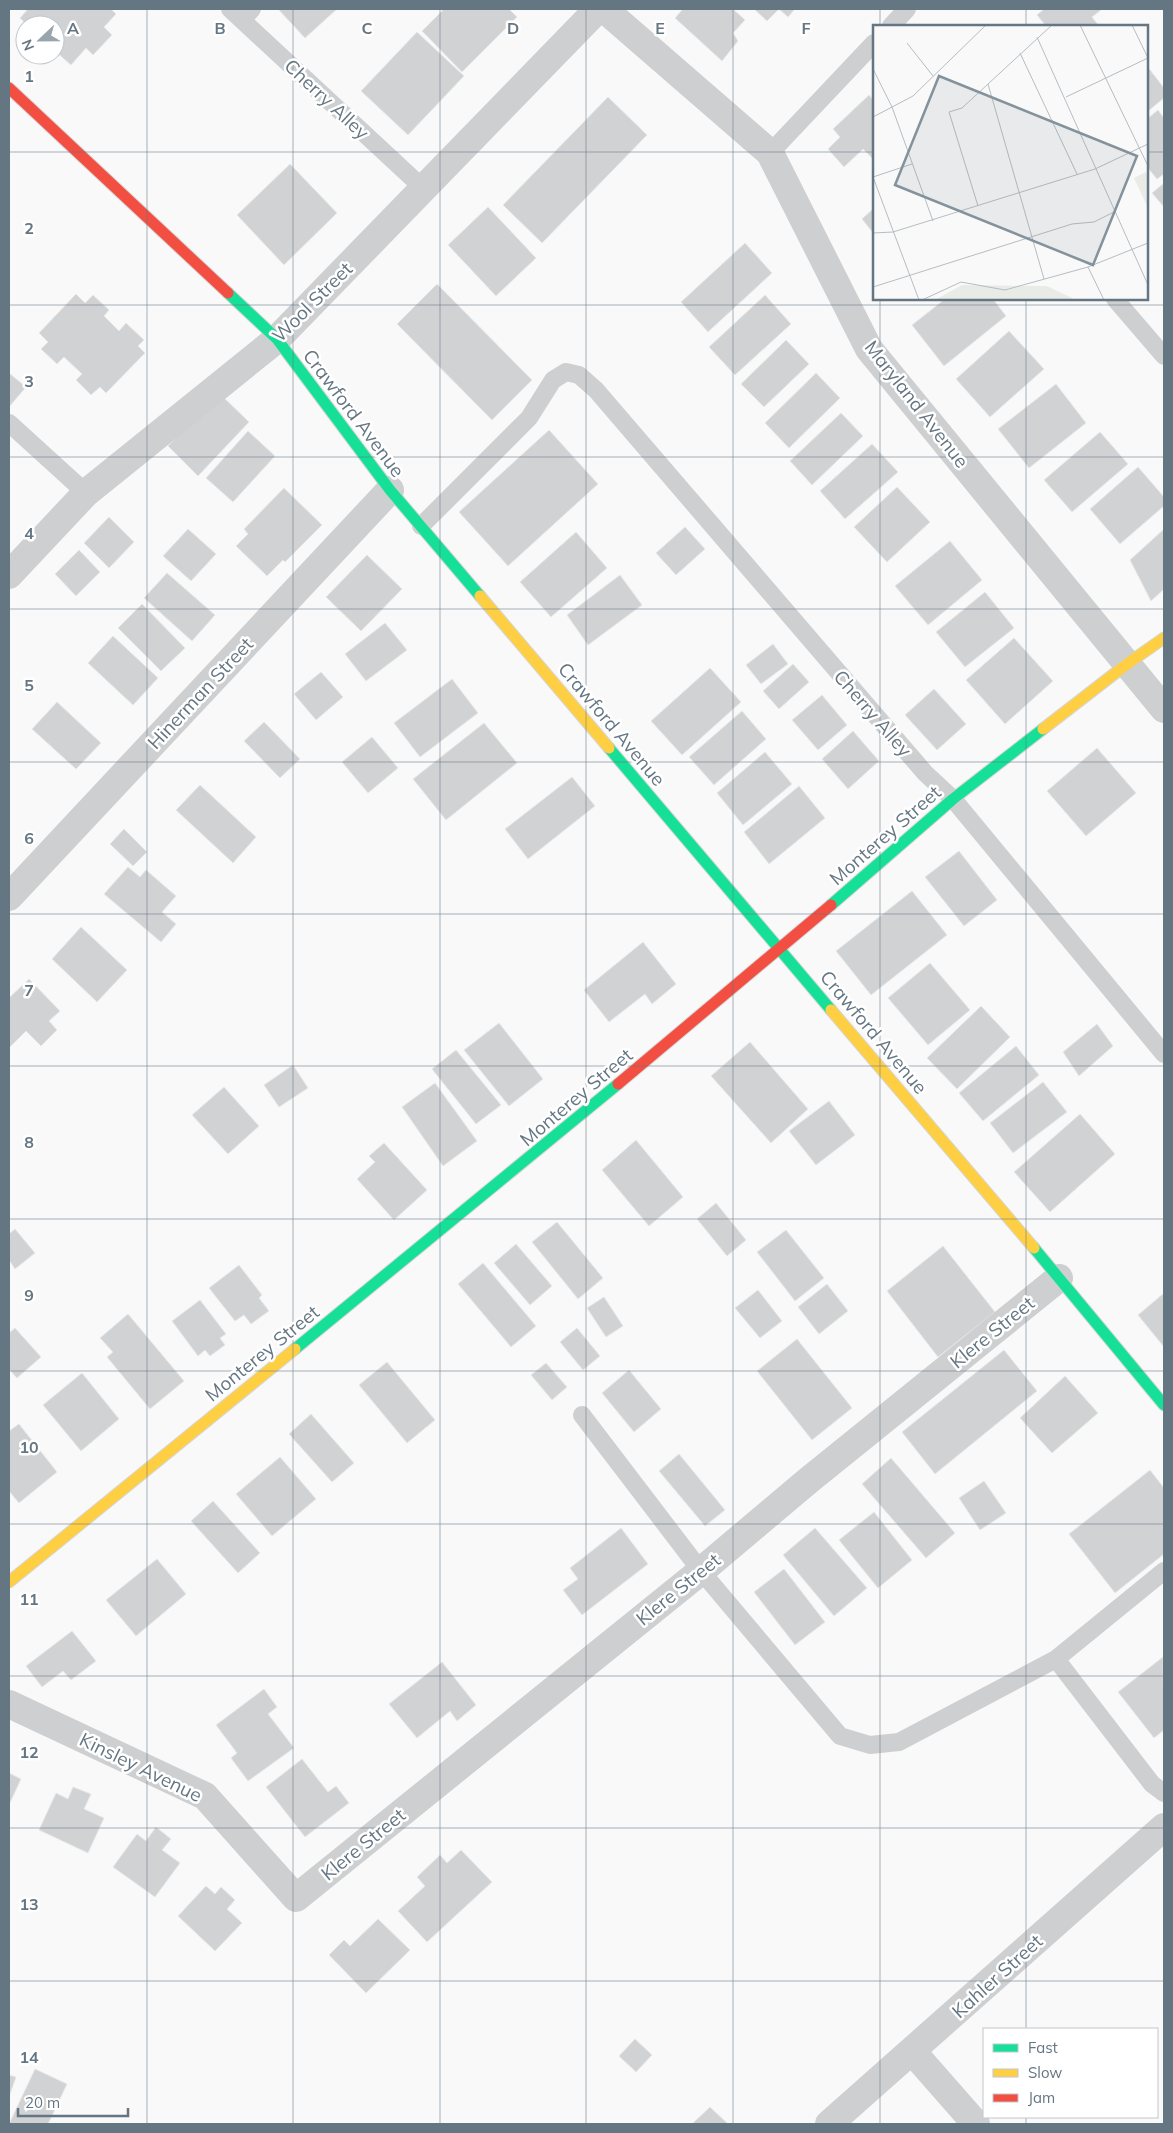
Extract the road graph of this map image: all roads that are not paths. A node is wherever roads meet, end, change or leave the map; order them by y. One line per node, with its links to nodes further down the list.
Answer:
1 (598, 9): 9 (street, Wool Street)
2 (604, 9): 8 (street, Maryland Avenue)
3 (907, 9): 5 (lane)
4 (241, 13): 9 (lane, Cherry Alley)
5 (892, 25)
6 (873, 45): 8 (lane)
7 (9, 88): 11 (street, Crawford Avenue)
8 (770, 153): 19 (street, Maryland Avenue)
9 (424, 189): 11 (street, Wool Street)
10 (1116, 300): 12 (lane)
11 (277, 339): 14 (street, Crawford Avenue); 15 (street, Wool Street)
12 (1164, 356)
13 (9, 423): 15 (lane)
14 (390, 490): 16 (street, Crawford Avenue); 22 (street, Hinerman Street)
15 (86, 493): 17 (street, Wool Street)
16 (421, 526): 21 (lane, Cherry Alley); 23 (street, Crawford Avenue)
17 (9, 575)
18 (1164, 638): 19 (street, Monterey Street)
19 (1127, 664): 20 (street, Maryland Avenue); 21 (street, Monterey Street)
20 (1164, 709)
21 (953, 799): 23 (street, Monterey Street); 24 (lane, Cherry Alley)
22 (9, 897)
23 (780, 949): 25 (street, Crawford Avenue); 30 (street, Monterey Street)
24 (1164, 1054)
25 (1059, 1278): 26 (street, Crawford Avenue); 28 (street, Klere Street)
26 (1164, 1405)
27 (582, 1415): 28 (lane)
28 (701, 1571): 31 (lane); 35 (street, Klere Street)
29 (1164, 1571): 31 (lane)
30 (9, 1582)
31 (1056, 1659): 33 (lane)
32 (9, 1704): 35 (street, Kinsley Avenue)
33 (1164, 1793)
34 (1164, 1827): 36 (street, Kahler Street)
35 (296, 1898)
36 (912, 2051): 37 (street, Kahler Street); 38 (street)
37 (829, 2124)
38 (976, 2124)

